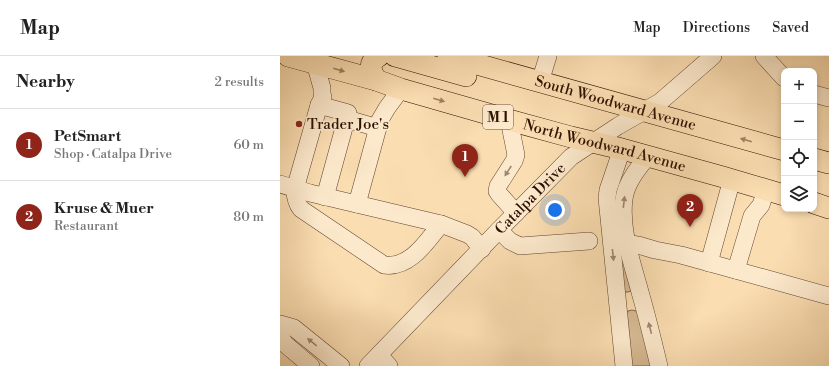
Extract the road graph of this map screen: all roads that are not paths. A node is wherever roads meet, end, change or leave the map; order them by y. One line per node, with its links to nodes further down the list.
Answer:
1 (288, 56): 9 (main road, North Woodward Avenue / M 1)
2 (379, 56): 11 (main road)
3 (394, 56): 12 (main road)
4 (448, 56): 8 (main road, South Woodward Avenue)
5 (548, 56): 12 (street)
6 (764, 56): 10 (street)
7 (711, 57): 17 (street, Catalpa Drive)
8 (485, 61): 12 (main road, South Woodward Avenue)
9 (315, 64): 11 (main road, North Woodward Avenue / M 1, one-way to 11); 16 (street)
10 (781, 75)
11 (376, 80): 13 (main road, North Woodward Avenue / M 1)
12 (540, 82): 17 (main road, South Woodward Avenue)
13 (402, 89): 19 (main road, North Woodward Avenue / M 1, one-way to 19); 20 (street)
14 (817, 95): 15 (street)
15 (829, 98)
16 (318, 105): 18 (street); 28 (street)
17 (646, 111): 21 (street, Catalpa Drive); 23 (main road, South Woodward Avenue, one-way to 17)
18 (347, 119): 20 (street); 32 (street)
19 (509, 120): 21 (main road, North Woodward Avenue / M 1); 36 (street, one-way to 36)
20 (378, 128): 33 (street)
21 (595, 142): 22 (main road, North Woodward Avenue / M 1); 36 (street, Catalpa Drive)
22 (622, 149): 24 (main road, North Woodward Avenue / M 1); 46 (street, one-way to 46)
23 (781, 149)
24 (648, 156): 27 (main road, North Woodward Avenue / M 1); 40 (street, one-way to 24)
25 (817, 160): 26 (main road)
26 (829, 163)
27 (728, 178): 29 (main road, North Woodward Avenue); 42 (street)
28 (287, 186): 32 (street); 37 (street)
29 (778, 189): 43 (street)
30 (817, 191): 31 (main road)
31 (829, 194)
32 (325, 197): 33 (street)
33 (357, 204): 37 (street)
34 (817, 204): 35 (main road)
35 (829, 208)
36 (516, 213): 38 (street, Catalpa Drive)
37 (441, 224): 41 (street)
38 (499, 230): 39 (street); 41 (street, Catalpa Drive)
39 (589, 241)
40 (627, 243): 42 (street); 45 (street)
41 (482, 248): 49 (street, Catalpa Drive)
42 (709, 263): 43 (street)
43 (736, 270): 44 (street)
44 (829, 296)
45 (642, 299): 46 (street); 53 (street, one-way to 45)
46 (618, 303): 52 (street)
47 (280, 324): 51 (street, one-way to 47)
48 (280, 336): 50 (street)
49 (379, 362)
50 (311, 366)
51 (341, 366)
52 (624, 366)
53 (659, 366)

